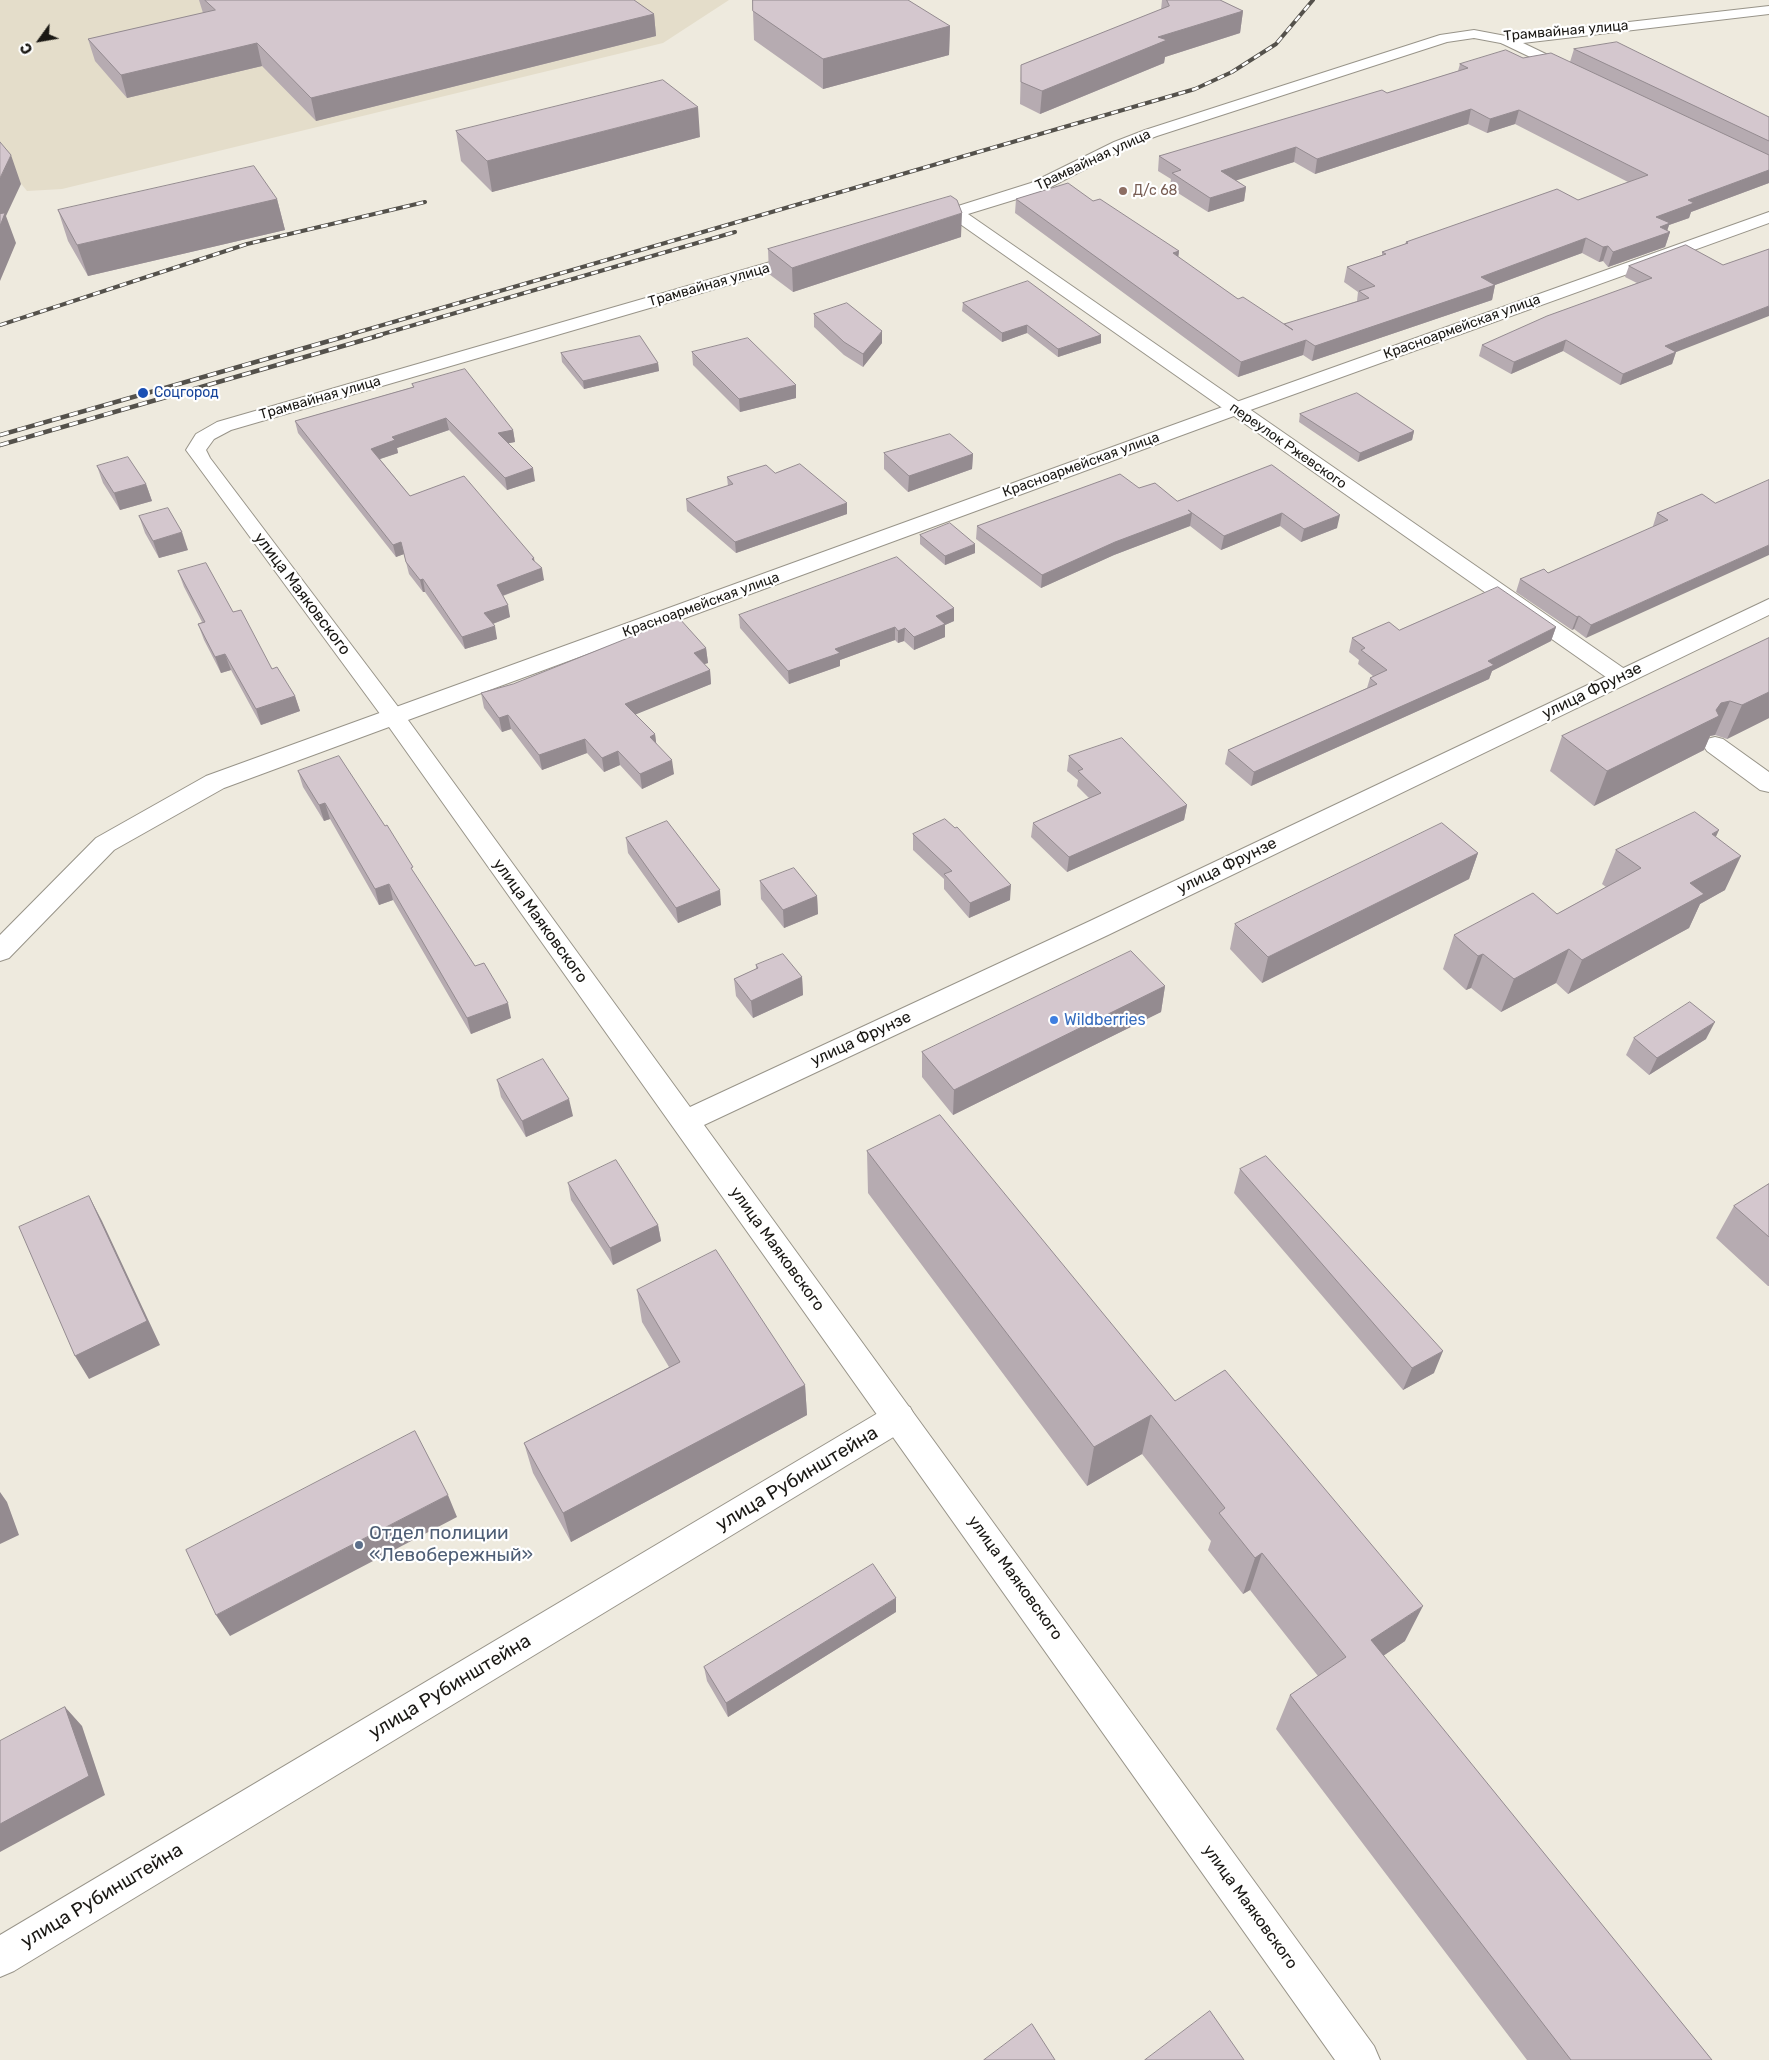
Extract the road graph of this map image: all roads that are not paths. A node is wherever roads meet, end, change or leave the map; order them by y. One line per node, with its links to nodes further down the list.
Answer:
1 (1769, 10): 2 (street, Трамвайная улица)
2 (1506, 40): 3 (street); 4 (street, Трамвайная улица)
3 (1585, 78)
4 (955, 213): 6 (street, Трамвайная улица); 8 (street, переулок Ржевского)
5 (1769, 217): 8 (street, Красноармейская улица)
6 (908, 227)
7 (822, 252): 9 (street, Трамвайная улица)
8 (1235, 409): 11 (street, переулок Ржевского); 12 (street, Красноармейская улица)
9 (199, 440): 12 (street, улица Маяковского)
10 (1769, 606): 11 (street, улица Фрунзе)
11 (1621, 677): 16 (street, улица Фрунзе)
12 (394, 717): 15 (street, Красноармейская улица); 16 (street, улица Маяковского)
13 (1714, 745): 14 (street)
14 (1769, 784)
15 (0, 951)
16 (684, 1122): 17 (street, улица Маяковского)
17 (899, 1418): 18 (street, улица Рубинштейна); 19 (street, улица Маяковского)
18 (0, 1957)
19 (1360, 2060)

